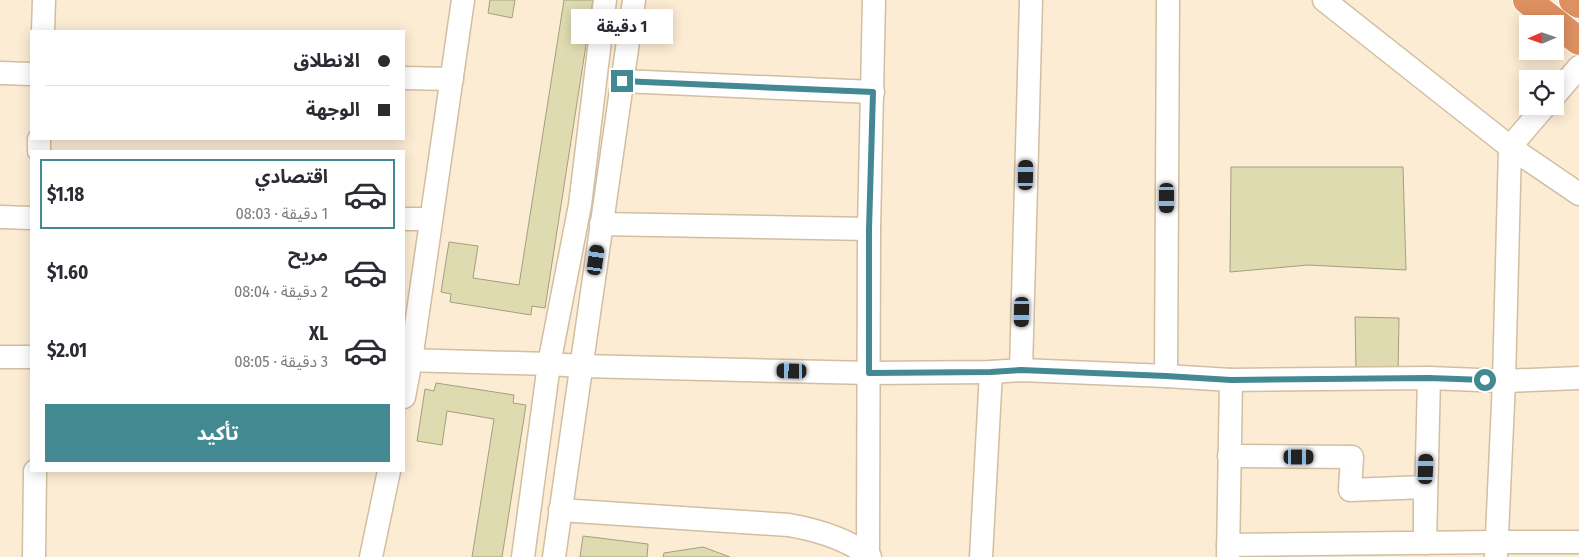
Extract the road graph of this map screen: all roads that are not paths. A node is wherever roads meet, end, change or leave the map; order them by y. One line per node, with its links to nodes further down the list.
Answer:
1 (44, 0): 12 (street)
2 (463, 0): 18 (street)
3 (605, 0): 34 (street)
4 (634, 0): 19 (street)
5 (874, 0): 21 (street)
6 (1031, 0): 36 (street)
7 (1168, 0): 39 (street)
8 (1324, 0): 23 (street)
9 (1527, 0): 13 (highway)
10 (1574, 0): 11 (highway)
11 (1579, 4)
12 (43, 30)
13 (1579, 42)
14 (1579, 67): 20 (street)
15 (0, 73): 16 (street)
16 (30, 74)
17 (405, 78): 18 (street)
18 (452, 78): 28 (street)
19 (622, 81): 21 (street); 29 (street)
20 (1564, 84)
21 (873, 92): 30 (street)
22 (1537, 115): 23 (street)
23 (1510, 147): 24 (street); 43 (street)
24 (1579, 194)
25 (0, 217): 26 (street)
26 (30, 218)
27 (405, 219): 28 (street)
28 (432, 219): 33 (street)
29 (601, 224): 30 (street); 35 (street)
30 (869, 229): 38 (street)
31 (0, 357): 32 (street)
32 (30, 357)
33 (408, 360): 34 (street); 44 (street)
34 (549, 364): 35 (street); 56 (street)
35 (582, 366): 38 (street); 48 (street)
36 (1021, 370): 37 (street); 39 (street)
37 (991, 372): 38 (street); 58 (street)
38 (869, 373): 53 (street)
39 (1166, 376): 42 (street)
40 (1429, 378): 42 (street); 43 (street); 50 (street)
41 (1579, 378): 43 (street)
42 (1231, 380): 45 (street)
43 (1504, 381): 51 (street)
44 (405, 388)
45 (1229, 456): 50 (street); 52 (street)
46 (35, 472): 54 (street)
47 (389, 472): 55 (street)
48 (560, 510): 53 (street); 57 (street)
49 (1579, 542): 51 (street)
50 (1425, 543): 51 (street); 52 (street)
51 (1496, 549)
52 (1228, 551)
53 (869, 556)
54 (34, 557)
55 (371, 557)
56 (523, 557)
57 (554, 557)
58 (981, 557)

